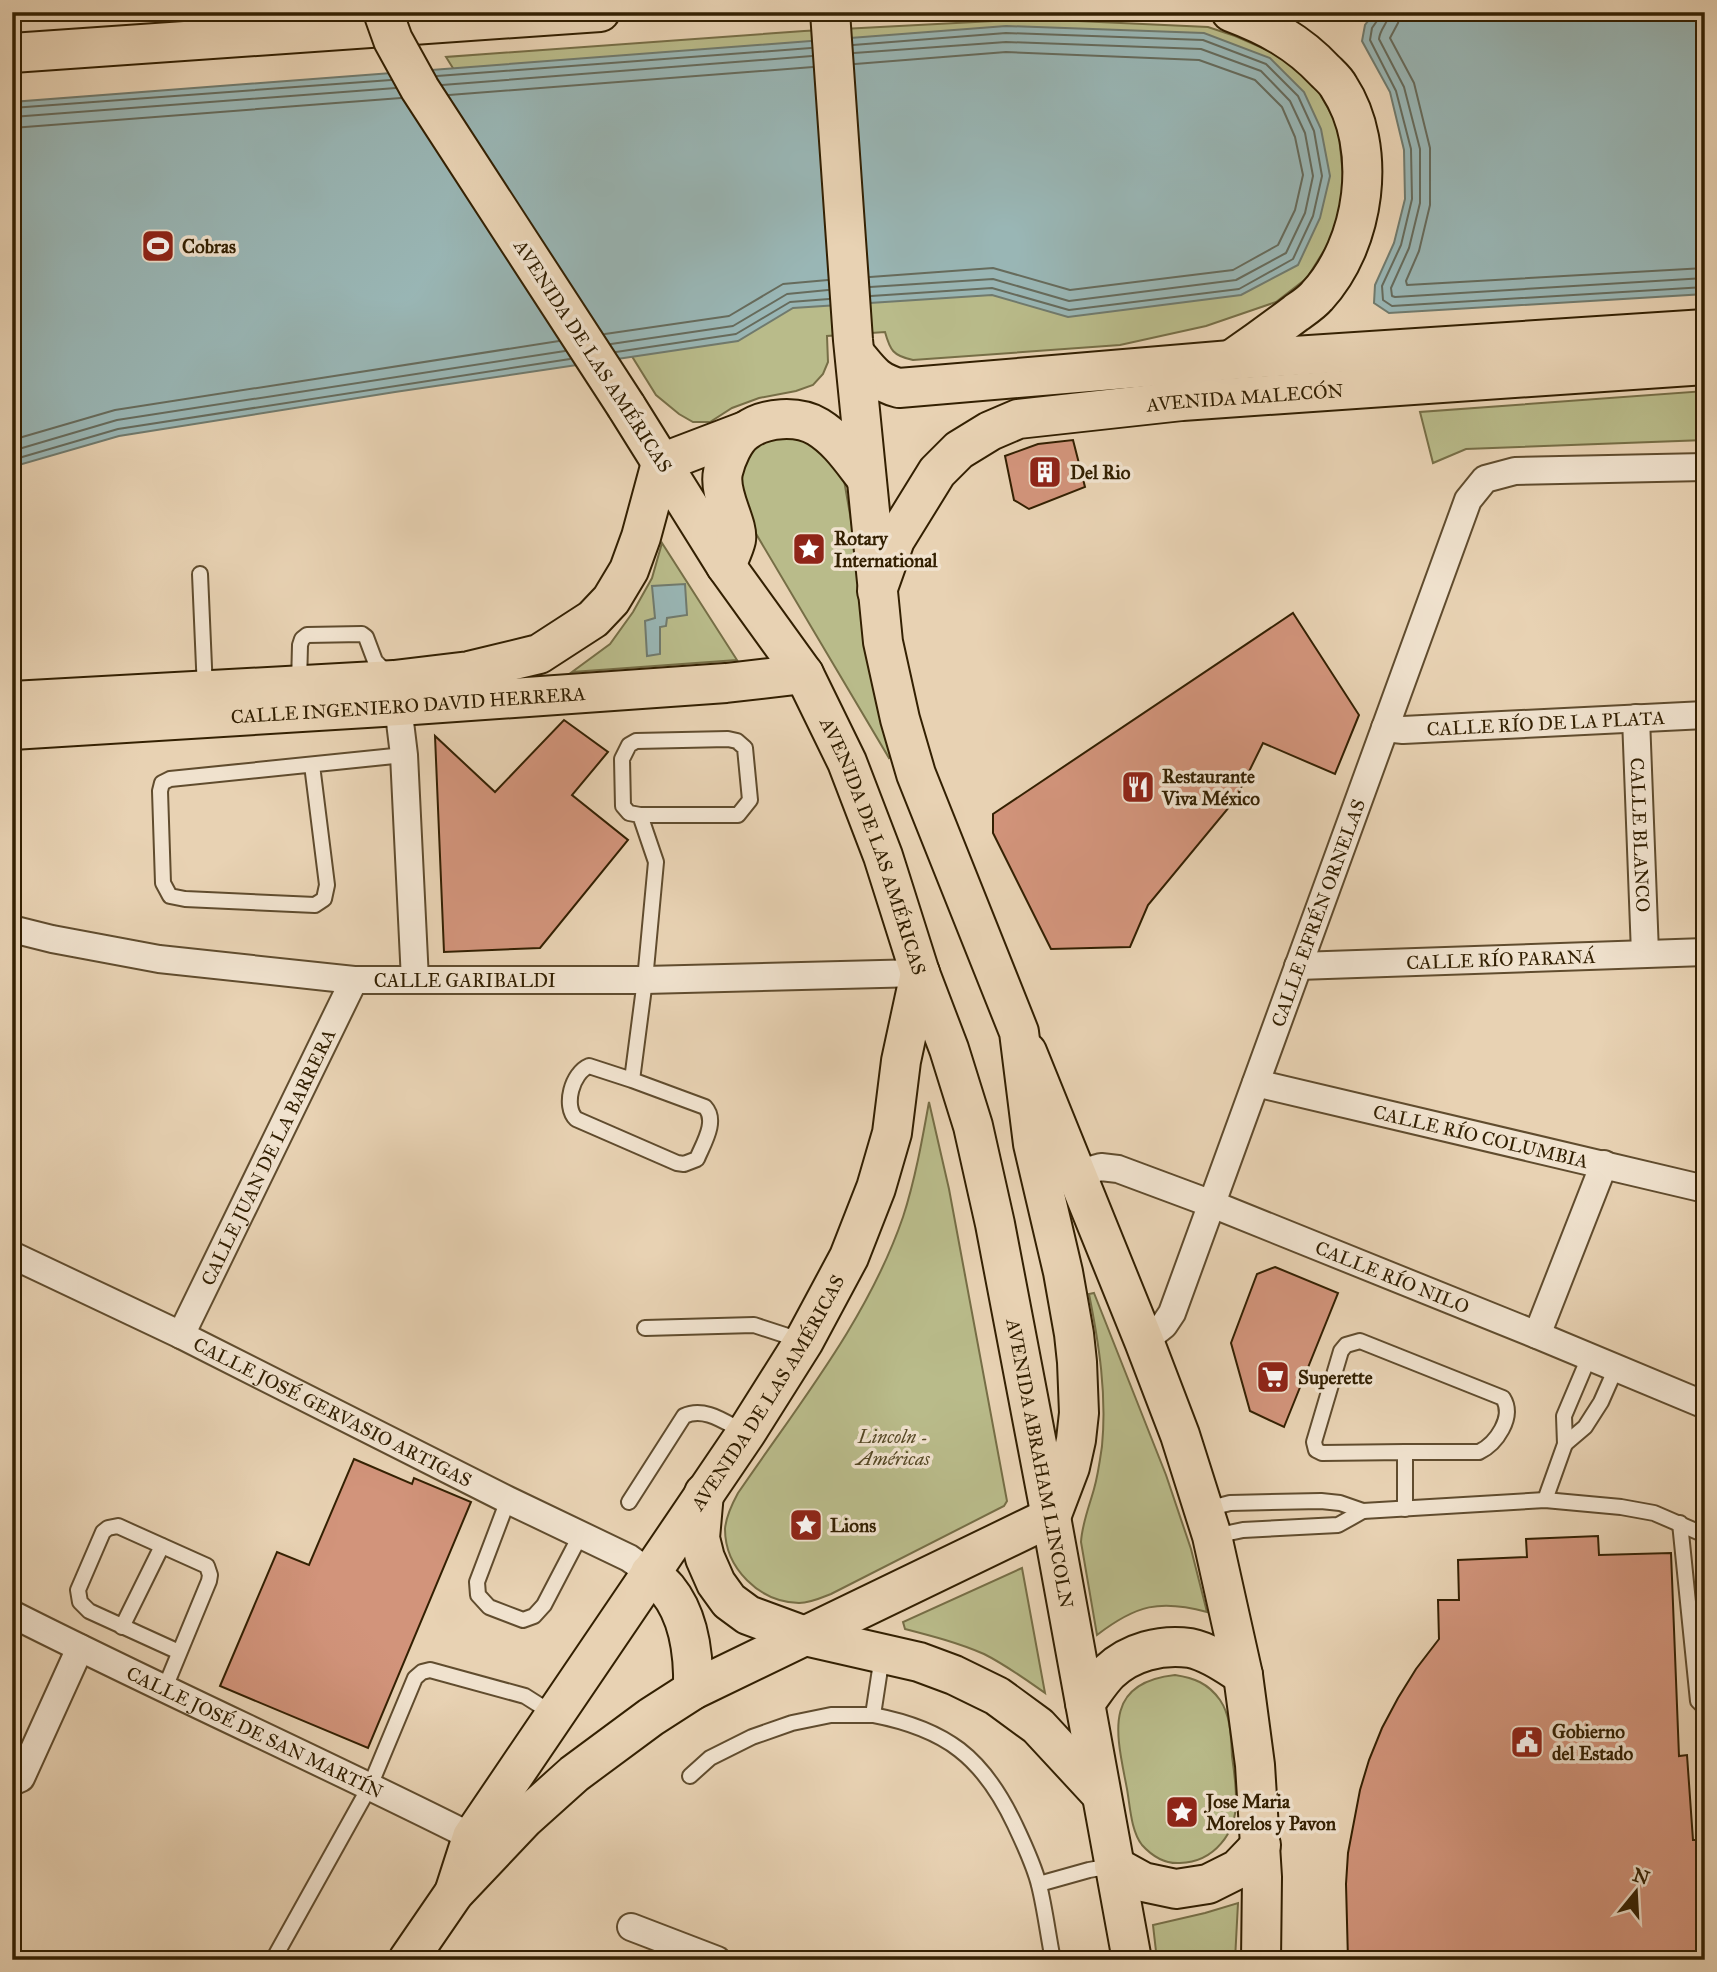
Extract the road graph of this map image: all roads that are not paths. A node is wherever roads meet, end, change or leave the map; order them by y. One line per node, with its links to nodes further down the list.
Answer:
1 (383, 12): 11 (main road, AVENIDA DE LAS AMÉRICAS, bridge)
2 (600, 12): 5 (main road)
3 (830, 12): 7 (main road)
4 (1231, 12): 8 (main road)
5 (12, 53)
6 (1705, 329): 8 (main road, AVENIDA MALECÓN)
7 (855, 347): 8 (main road, AVENIDA MALECÓN); 13 (main road)
8 (1231, 360)
9 (1705, 365): 16 (main road, AVENIDA MALECÓN)
10 (745, 431): 11 (main road); 13 (main road); 14 (main road)
11 (661, 463): 14 (main road, AVENIDA DE LAS AMÉRICAS); 19 (main road, CALLE INGENIERO DAVID HERRERA)
12 (1705, 467): 25 (street, CALLE EFRÉN ORNELAS)
13 (866, 478): 16 (main road)
14 (726, 566): 17 (main road, AVENIDA DE LAS AMÉRICAS)
15 (200, 574): 22 (lane)
16 (877, 591): 30 (main road)
17 (804, 674): 19 (main road, CALLE INGENIERO DAVID HERRERA); 28 (main road, AVENIDA DE LAS AMÉRICAS)
18 (299, 686): 20 (main road, CALLE INGENIERO DAVID HERRERA); 20 (lane); 22 (main road, CALLE INGENIERO DAVID HERRERA)
19 (471, 686): 20 (main road, CALLE INGENIERO DAVID HERRERA)
20 (397, 693): 22 (main road, CALLE INGENIERO DAVID HERRERA); 27 (street)
21 (12, 701): 22 (main road, CALLE INGENIERO DAVID HERRERA)
22 (205, 705): 26 (main road, CALLE INGENIERO DAVID HERRERA)
23 (1705, 715): 24 (street, CALLE RÍO DE LA PLATA)
24 (1636, 718): 25 (street, CALLE RÍO DE LA PLATA); 34 (street, CALLE BLANCO)
25 (1385, 728): 35 (street, CALLE EFRÉN ORNELAS)
26 (12, 730)
27 (404, 755): 29 (lane); 39 (street)
28 (847, 762): 30 (main road); 36 (main road, AVENIDA DE LAS AMÉRICAS)
29 (312, 765): 29 (lane)
30 (916, 774): 40 (main road)
31 (640, 815): 31 (lane); 38 (lane)
32 (12, 929): 37 (street, CALLE GARIBALDI)
33 (1705, 952): 34 (street, CALLE RÍO PARANÁ)
34 (1646, 953): 35 (street, CALLE RÍO PARANÁ)
35 (1298, 965): 42 (street, CALLE EFRÉN ORNELAS)
36 (920, 973): 38 (street, CALLE GARIBALDI); 51 (main road, AVENIDA DE LAS AMÉRICAS); 65 (main road, AVENIDA ABRAHAM LINCOLN)
37 (354, 980): 39 (street, CALLE GARIBALDI); 49 (street, CALLE JUAN DE LA BARRERA)
38 (645, 980): 39 (street, CALLE GARIBALDI); 41 (lane)
39 (415, 981)
40 (1019, 1032): 44 (main road); 65 (main road)
41 (632, 1080): 41 (lane)
42 (1256, 1083): 43 (street, CALLE RÍO COLUMBIA); 46 (street, CALLE EFRÉN ORNELAS)
43 (1604, 1164): 45 (street, CALLE RÍO COLUMBIA); 50 (street)
44 (1076, 1174): 46 (street, CALLE RÍO NILO); 52 (main road)
45 (1705, 1189)
46 (1212, 1204): 50 (street, CALLE RÍO NILO); 52 (street, CALLE EFRÉN ORNELAS)
47 (12, 1255): 49 (street, CALLE JOSÉ GERVASIO ARTIGAS)
48 (645, 1328): 51 (lane)
49 (181, 1335): 60 (street, CALLE JOSÉ GERVASIO ARTIGAS)
50 (1537, 1335): 53 (street, CALLE RÍO NILO)
51 (804, 1341): 56 (main road, AVENIDA DE LAS AMÉRICAS)
52 (1144, 1341): 66 (main road)
53 (1589, 1357): 54 (street, CALLE RÍO NILO); 57 (lane)
54 (1616, 1368): 55 (street, CALLE RÍO NILO); 57 (lane)
55 (1705, 1405)
56 (746, 1433): 59 (main road, AVENIDA DE LAS AMÉRICAS); 62 (lane)
57 (1565, 1444): 61 (lane)
58 (1405, 1452): 58 (lane); 63 (lane)
59 (704, 1492): 71 (main road, AVENIDA DE LAS AMÉRICAS); 74 (main road)
60 (508, 1500): 68 (street, CALLE JOSÉ GERVASIO ARTIGAS); 68 (lane)
61 (1545, 1500): 63 (lane); 67 (lane)
62 (629, 1502)
63 (1405, 1509): 64 (lane)
64 (1363, 1511): 66 (lane); 66 (lane)
65 (1051, 1517): 74 (main road, AVENIDA DE LAS AMÉRICAS); 81 (main road, AVENIDA ABRAHAM LINCOLN)
66 (1208, 1523): 78 (main road)
67 (1680, 1523): 69 (lane); 82 (lane)
68 (581, 1534): 71 (street, CALLE JOSÉ GERVASIO ARTIGAS)
69 (1705, 1535)
70 (162, 1546): 73 (lane); 73 (lane); 76 (lane)
71 (650, 1573): 80 (main road); 83 (main road, AVENIDA DE LAS AMÉRICAS)
72 (12, 1614): 75 (street, CALLE JOSÉ DE SAN MARTÍN)
73 (122, 1627): 76 (lane)
74 (805, 1636): 77 (main road); 80 (main road, AVENIDA DE LAS AMÉRICAS)
75 (80, 1648): 79 (street, CALLE JOSÉ DE SAN MARTÍN); 86 (street)
76 (179, 1652): 79 (lane)
77 (883, 1655): 84 (lane); 88 (main road)
78 (1243, 1675): 81 (main road); 90 (main road)
79 (164, 1690): 87 (street, CALLE JOSÉ DE SAN MARTÍN)
80 (694, 1690): 89 (main road, AVENIDA DE LAS AMÉRICAS)
81 (1085, 1703): 88 (main road, AVENIDA ABRAHAM LINCOLN)
82 (1705, 1708)
83 (555, 1715): 87 (lane); 89 (main road, AVENIDA DE LAS AMÉRICAS)
84 (873, 1715): 85 (lane); 92 (lane)
85 (690, 1776)
86 (12, 1782)
87 (370, 1786): 89 (street, CALLE JOSÉ DE SAN MARTÍN); 94 (lane)
88 (1100, 1793): 91 (main road, AVENIDA ABRAHAM LINCOLN)
89 (483, 1844): 95 (main road, AVENIDA DE LAS AMÉRICAS)
90 (1261, 1845): 91 (main road); 99 (main road)
91 (1114, 1866): 92 (lane); 98 (main road, AVENIDA ABRAHAM LINCOLN)
92 (1039, 1884): 97 (lane)
93 (631, 1927): 96 (street)
94 (273, 1960)
95 (408, 1960)
96 (717, 1960)
97 (1053, 1960)
98 (1132, 1960)
99 (1261, 1960)

